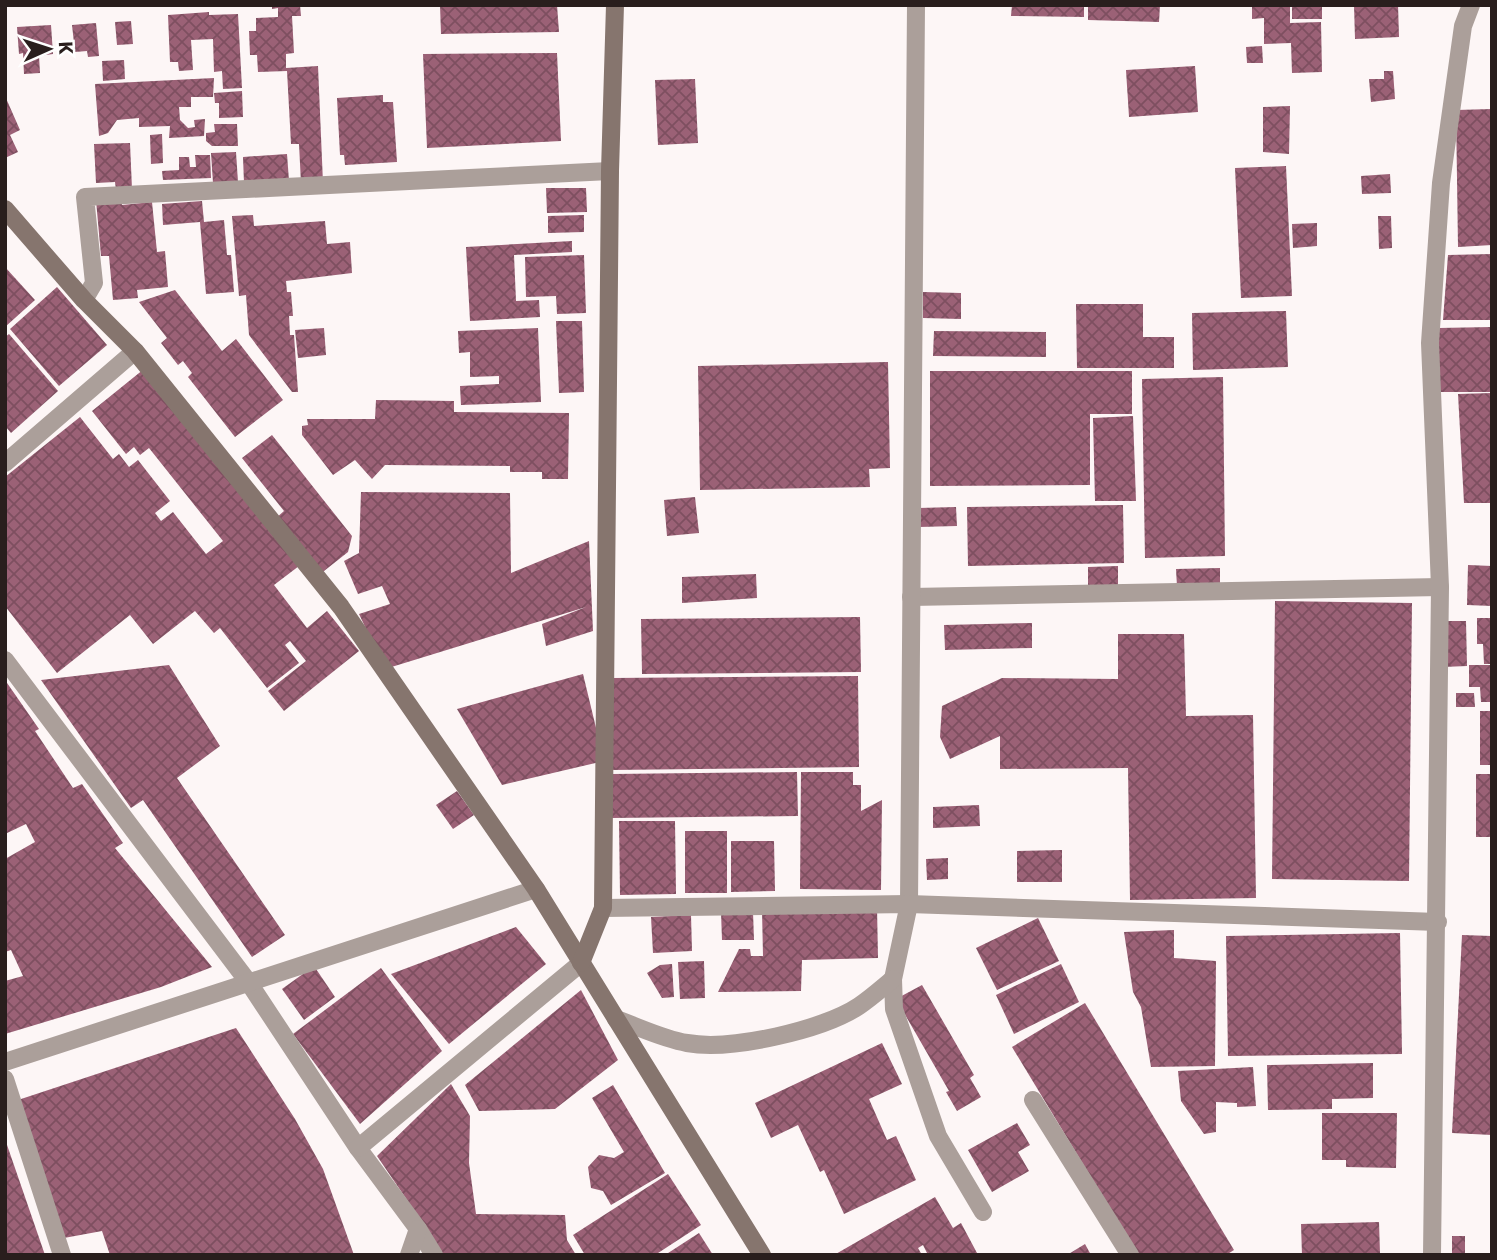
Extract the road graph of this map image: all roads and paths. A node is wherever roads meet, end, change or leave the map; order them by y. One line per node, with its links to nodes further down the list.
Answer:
1 (615, 5): 4 (street)
2 (916, 5): 10 (street)
3 (1471, 5): 9 (street)
4 (610, 171): 6 (street); 14 (street)
5 (5, 209): 6 (street)
6 (84, 300): 7 (street)
7 (135, 351): 8 (street); 12 (street)
8 (5, 463)
9 (1440, 587): 10 (street); 15 (street)
10 (911, 597): 13 (street)
11 (5, 660): 18 (street)
12 (536, 889): 16 (street); 18 (street)
13 (909, 904): 14 (street); 15 (street); 17 (street)
14 (603, 908): 16 (street)
15 (1437, 922): 31 (street)
16 (581, 963): 19 (street); 23 (street)
17 (893, 979): 19 (street); 24 (street)
18 (248, 983): 20 (street); 23 (street)
19 (615, 1019): 29 (street)
20 (5, 1062)
21 (5, 1080): 26 (street)
22 (1033, 1100): 30 (street)
23 (358, 1148): 25 (street)
24 (983, 1212)
25 (418, 1229): 27 (street); 28 (street)
26 (62, 1255)
27 (409, 1255)
28 (434, 1255)
29 (762, 1255)
30 (1130, 1255)
31 (1433, 1255)

